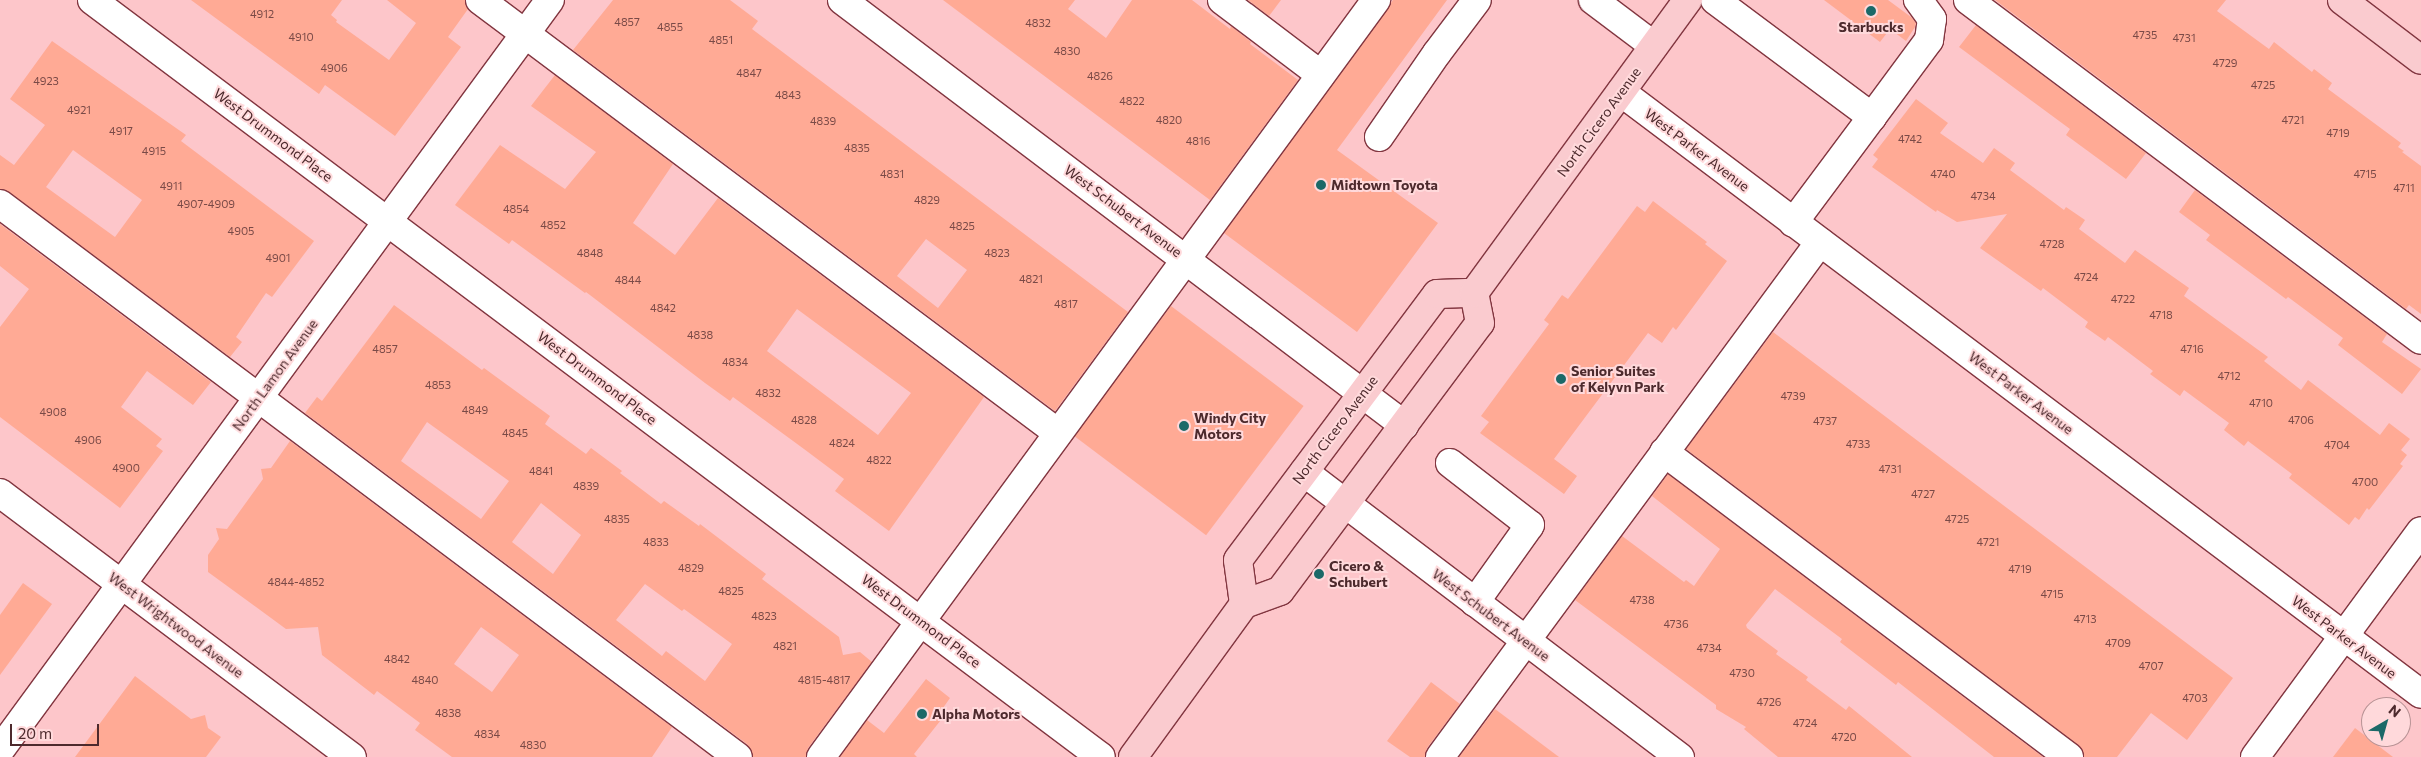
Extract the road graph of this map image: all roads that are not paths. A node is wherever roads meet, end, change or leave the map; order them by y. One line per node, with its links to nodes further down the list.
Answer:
1 (92, 0): 22 (street, West Drummond Place)
2 (480, 0): 14 (street)
3 (550, 0): 14 (street, North Lamon Avenue)
4 (842, 0): 25 (street, West Schubert Avenue)
5 (1222, 0): 17 (street)
6 (1376, 0): 17 (street)
7 (1477, 0): 20 (street)
8 (1593, 0): 15 (street)
9 (1688, 0): 15 (main road, North Cicero Avenue)
10 (1715, 0): 19 (street)
11 (1918, 0): 19 (street)
12 (1968, 0): 27 (street)
13 (2342, 0): 16 (main road)
14 (525, 34): 22 (street, North Lamon Avenue); 31 (street)
15 (1654, 46): 18 (main road, North Cicero Avenue)
16 (2421, 60)
17 (1321, 75): 25 (street)
18 (1621, 92): 23 (street, West Parker Avenue); 26 (main road, North Cicero Avenue)
19 (1872, 117): 23 (street)
20 (1379, 137)
21 (0, 204): 29 (street)
22 (387, 222): 29 (street, North Lamon Avenue); 41 (street, West Drummond Place)
23 (1793, 223): 24 (street, West Parker Avenue)
24 (1820, 242): 32 (street); 42 (street, West Parker Avenue)
25 (1186, 259): 28 (street, West Schubert Avenue); 31 (street)
26 (1474, 293): 28 (main road, North Cicero Avenue); 30 (main road)
27 (2421, 340)
28 (1363, 392): 30 (street, West Schubert Avenue); 34 (main road, North Cicero Avenue)
29 (258, 397): 38 (street, North Lamon Avenue); 47 (street)
30 (1404, 425): 36 (main road)
31 (1058, 434): 41 (street)
32 (1664, 452): 43 (street); 53 (street)
33 (1450, 463): 39 (street)
34 (1304, 472): 36 (street, West Schubert Avenue); 40 (main road, North Cicero Avenue)
35 (0, 493): 38 (street, West Wrightwood Avenue)
36 (1345, 504): 39 (street, West Schubert Avenue); 40 (main road)
37 (2421, 531): 42 (street)
38 (122, 584): 45 (street, North Lamon Avenue); 46 (street, West Wrightwood Avenue)
39 (1475, 602): 43 (street, West Schubert Avenue)
40 (1244, 604): 50 (main road)
41 (920, 621): 48 (street); 49 (street, West Drummond Place)
42 (2344, 636): 44 (street, West Parker Avenue); 54 (street)
43 (1525, 640): 51 (street); 52 (street, West Schubert Avenue)
44 (2421, 694)
45 (0, 750)
46 (352, 757)
47 (738, 757)
48 (821, 757)
49 (1101, 757)
50 (1132, 757)
51 (1440, 757)
52 (1680, 757)
53 (2069, 757)
54 (2255, 757)

